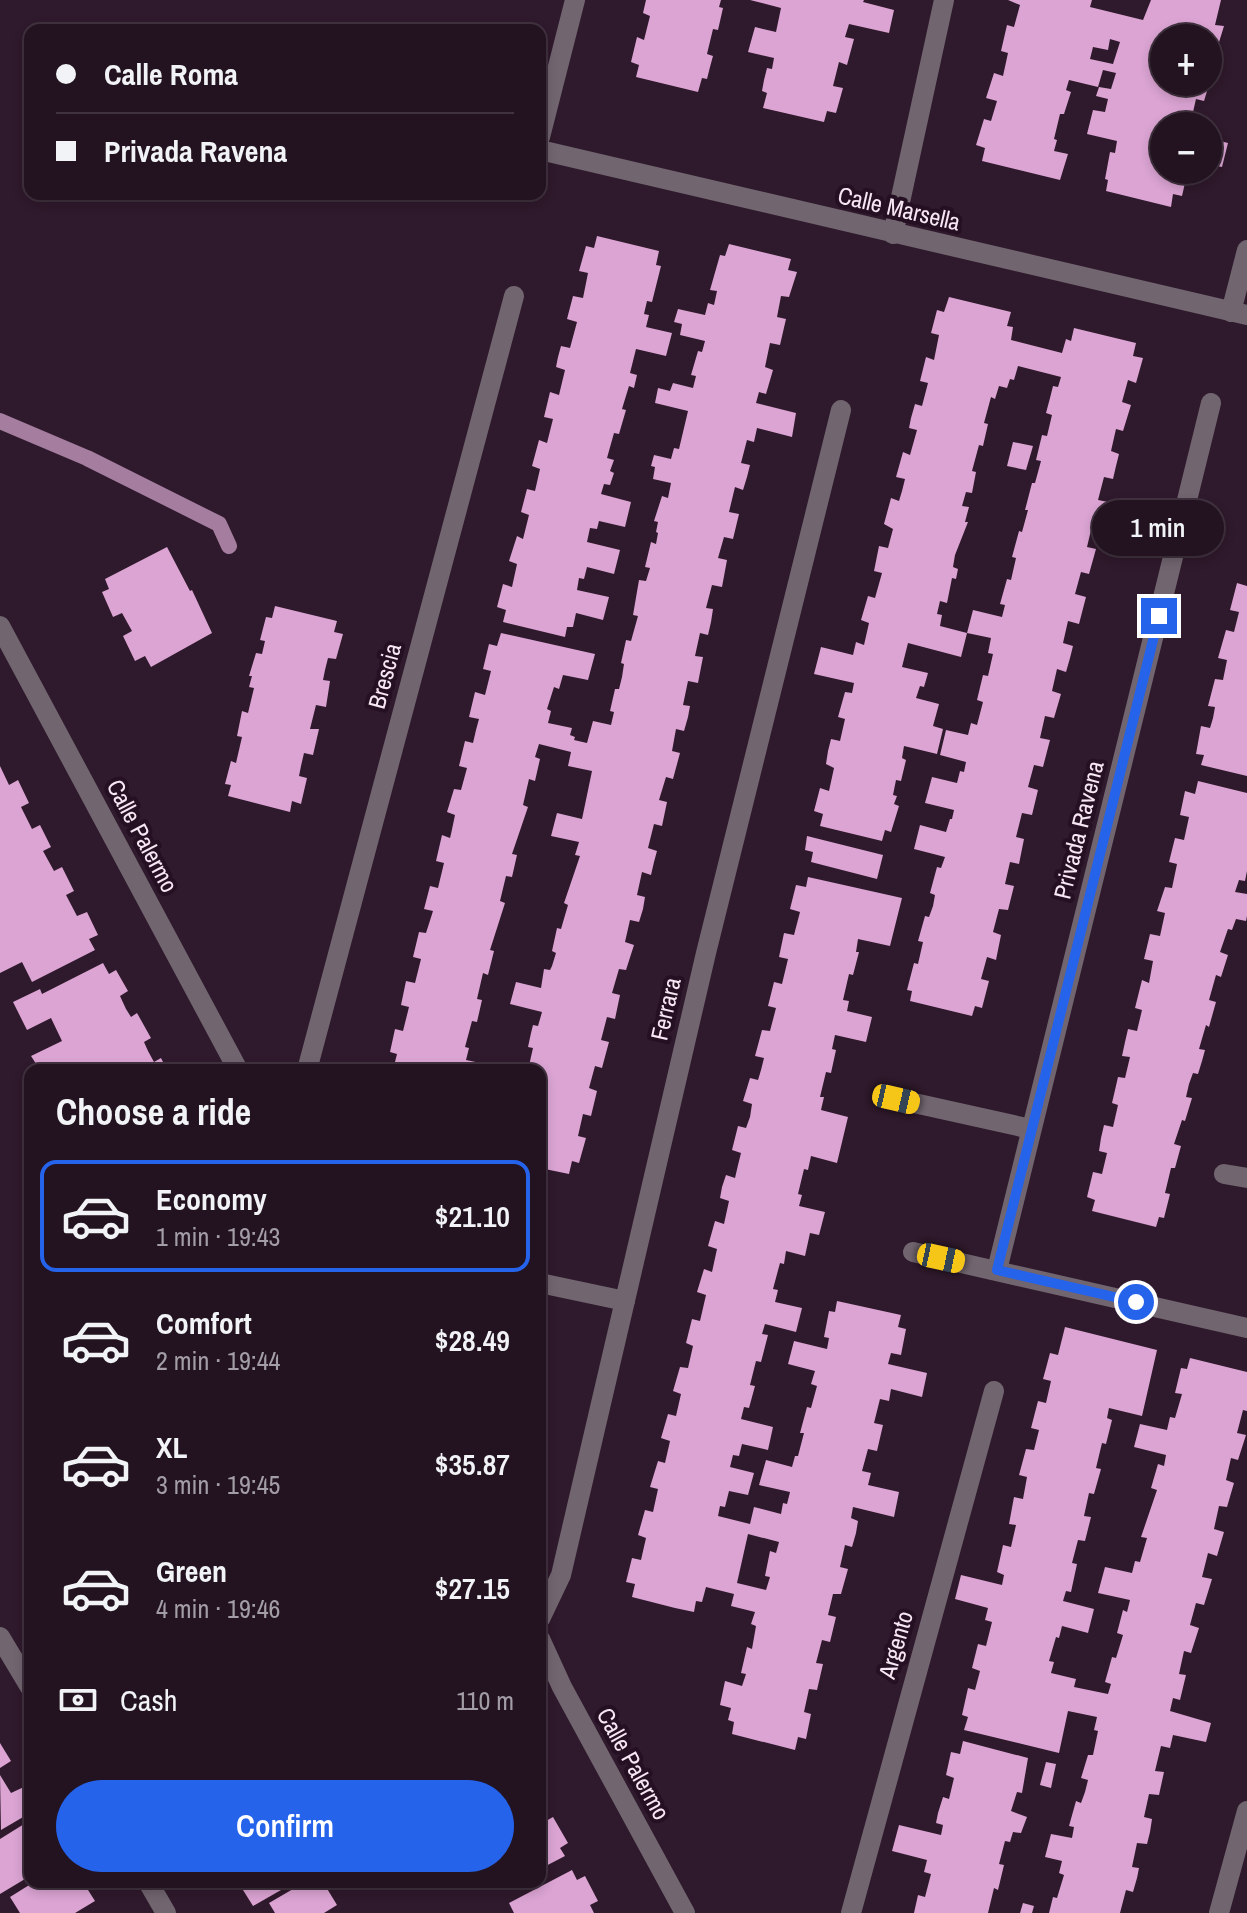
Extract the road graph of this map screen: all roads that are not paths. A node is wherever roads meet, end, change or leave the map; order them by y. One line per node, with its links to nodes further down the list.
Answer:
1 (575, 0): 3 (street)
2 (944, 0): 5 (street)
3 (546, 114)
4 (546, 151): 5 (street, Calle Marsella)
5 (893, 234): 8 (street, Calle Marsella)
6 (1247, 250): 8 (street)
7 (514, 296): 13 (street, Brescia)
8 (1239, 314)
9 (1211, 403): 15 (street, Privada Ravena)
10 (841, 410): 21 (street, Ferrara)
11 (0, 626): 12 (street, Calle Palermo)
12 (235, 1064)
13 (309, 1064)
14 (896, 1099): 15 (street)
15 (1031, 1129): 19 (street, Privada Ravena)
16 (1224, 1174): 17 (street)
17 (1247, 1178)
18 (913, 1252): 19 (street)
19 (997, 1270): 22 (street)
20 (546, 1284): 21 (street)
21 (625, 1301): 24 (street, Ferrara)
22 (1247, 1328)
23 (994, 1391): 32 (street, Argento)
24 (546, 1606)
25 (0, 1637): 27 (street)
26 (546, 1652): 31 (street, Calle Palermo)
27 (24, 1677)
28 (1247, 1811): 33 (street)
29 (151, 1888): 30 (street)
30 (166, 1913)
31 (685, 1913)
32 (851, 1913)
33 (1219, 1913)

